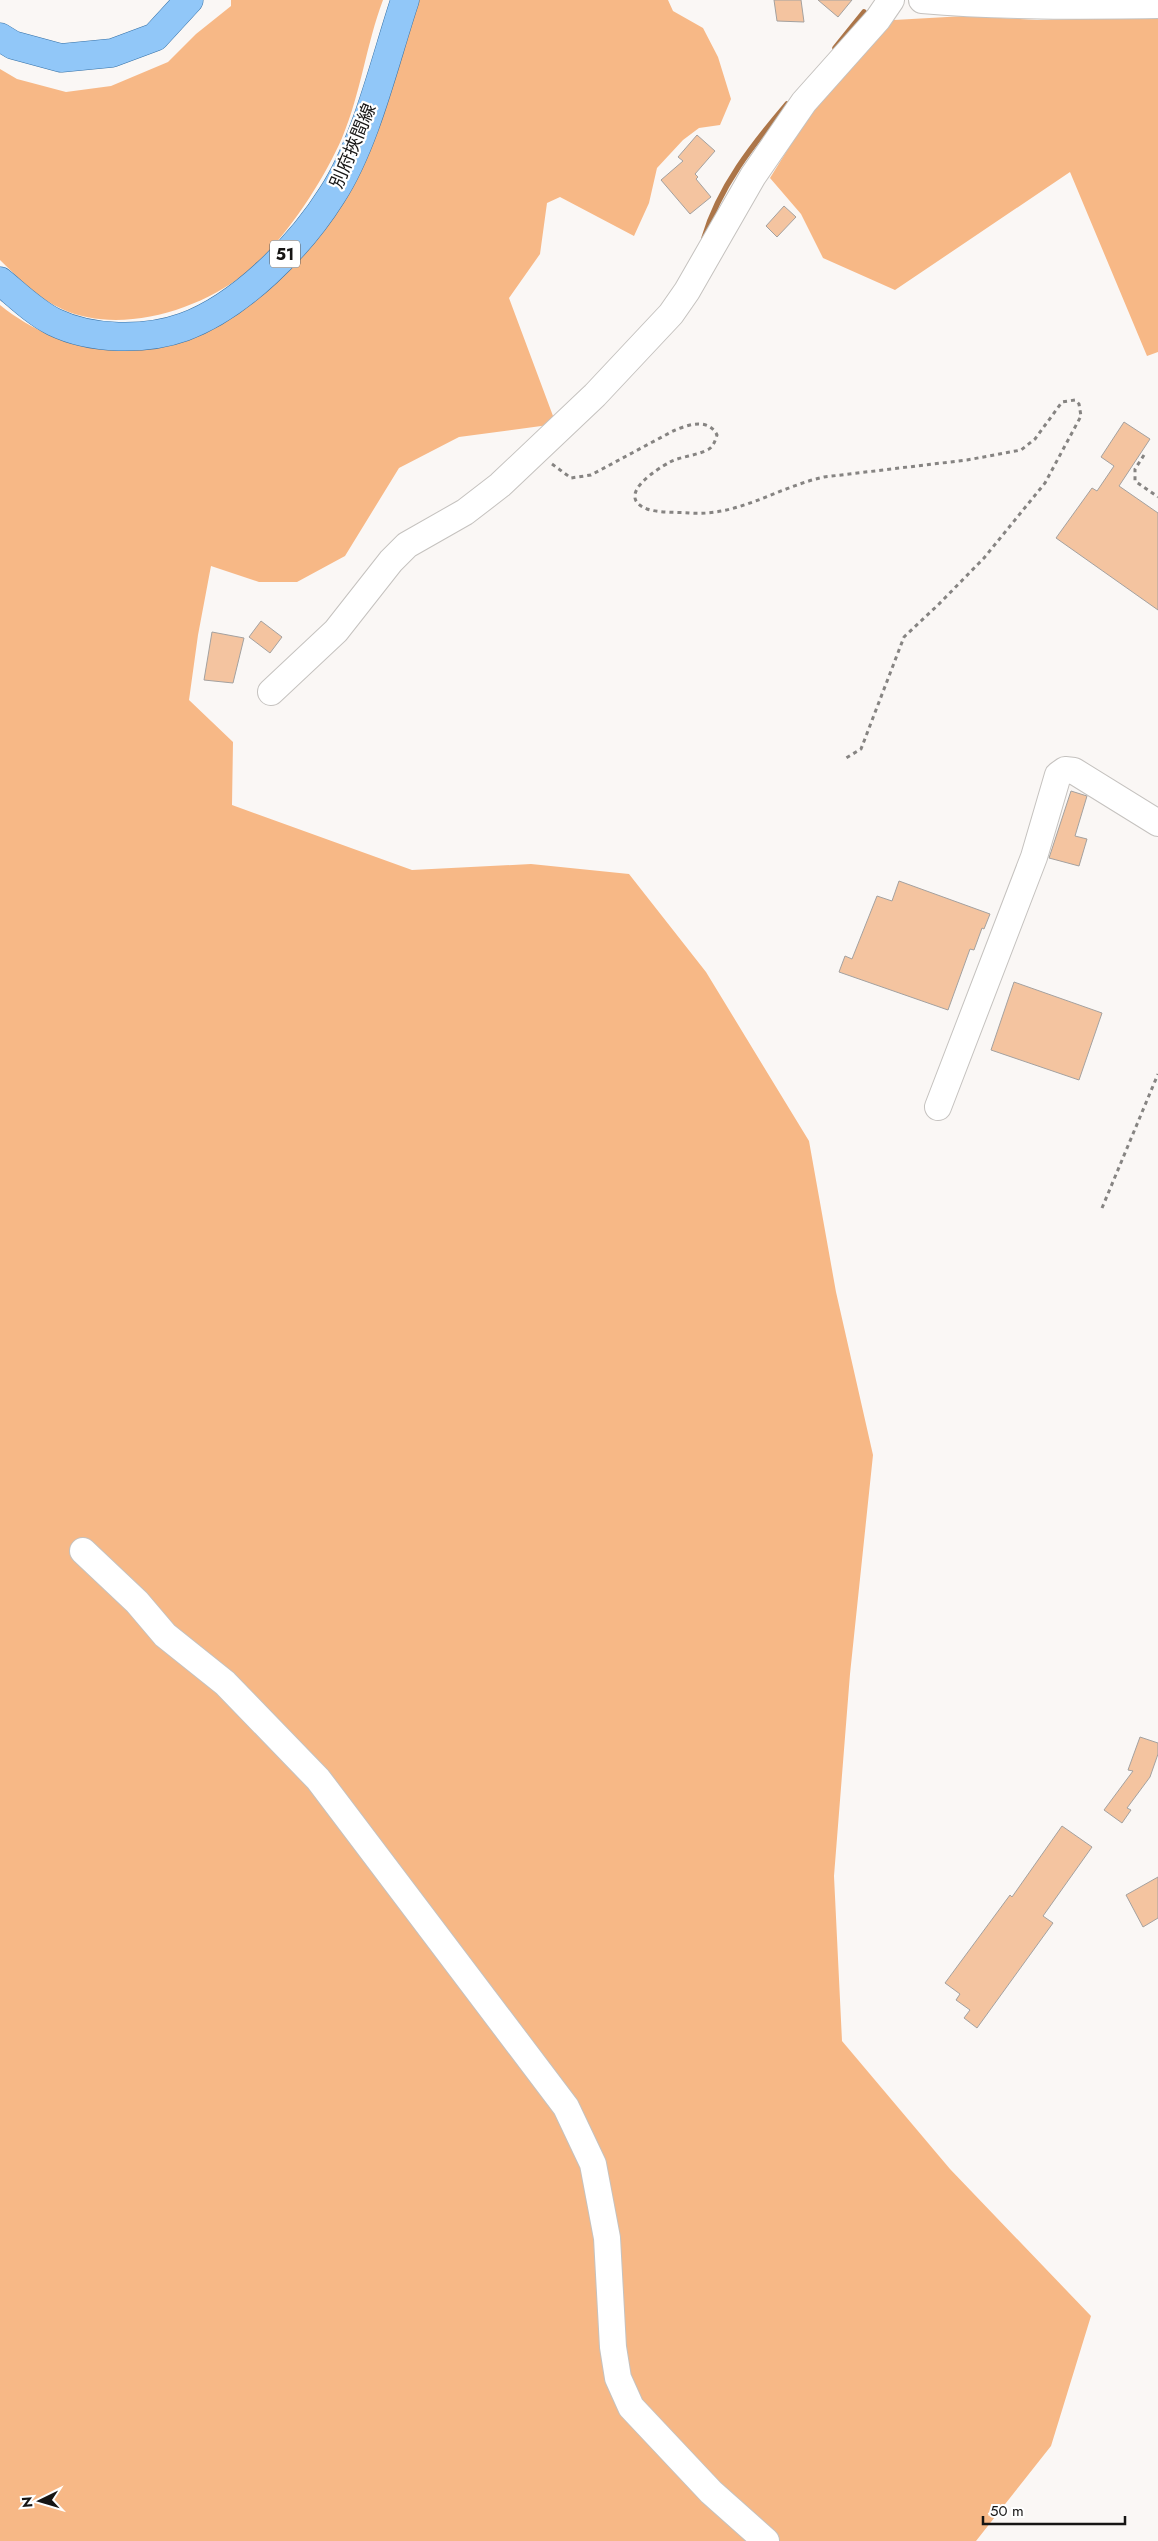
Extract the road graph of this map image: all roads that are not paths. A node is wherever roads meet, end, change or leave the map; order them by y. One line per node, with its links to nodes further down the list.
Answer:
1 (189, 0): 6 (main road)
2 (405, 0): 7 (main road, 別府挾間線 / 51)
3 (891, 0): 8 (street)
4 (922, 0): 5 (street)
5 (1158, 5)
6 (0, 37)
7 (0, 280)
8 (270, 692)
9 (1158, 823): 10 (street)
10 (938, 1107)
11 (83, 1551): 12 (street)
12 (766, 2541)

